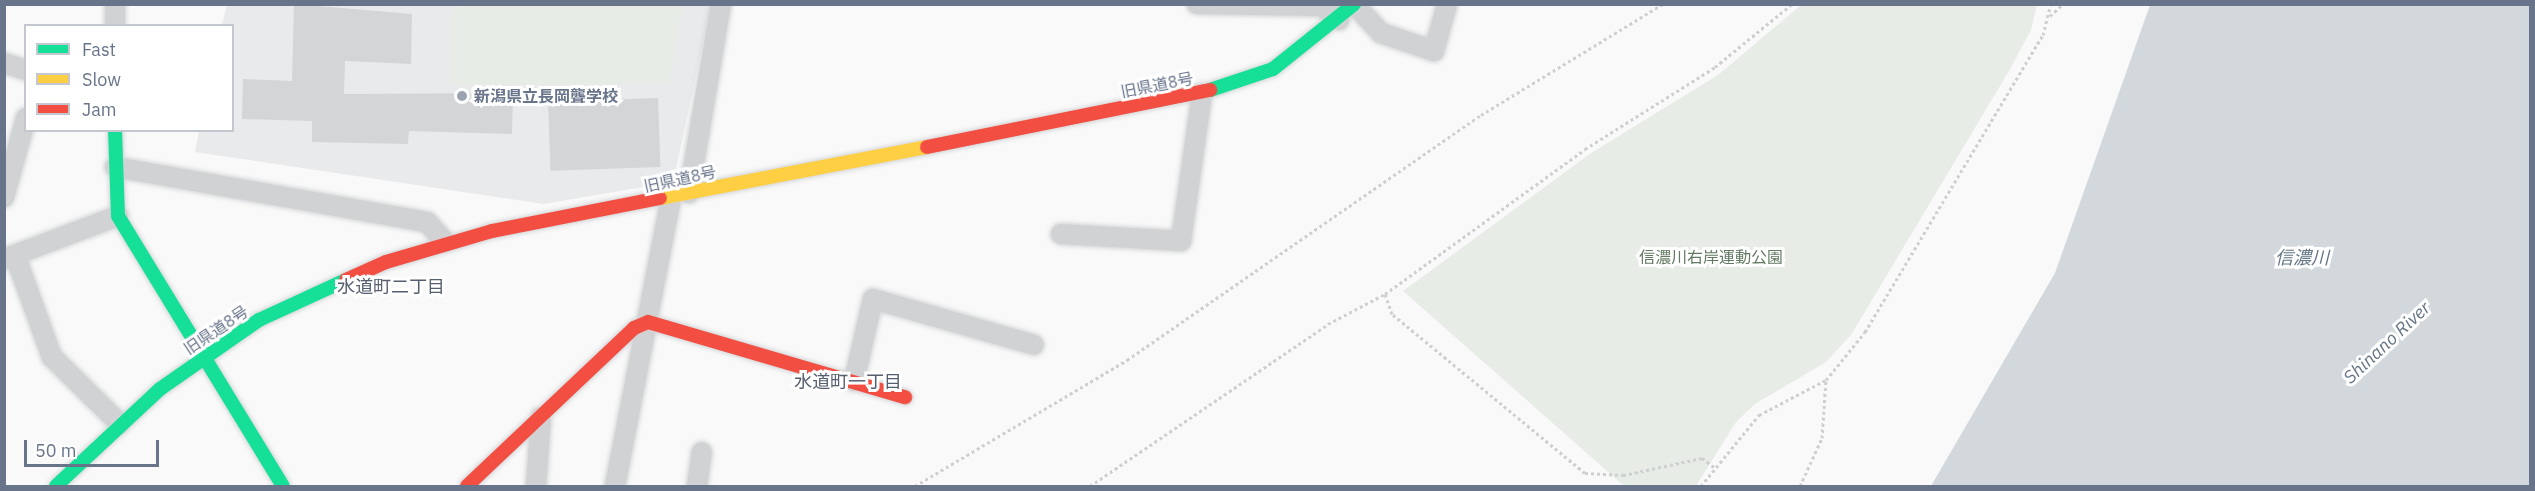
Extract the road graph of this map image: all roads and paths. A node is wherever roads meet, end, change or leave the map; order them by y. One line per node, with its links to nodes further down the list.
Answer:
1 (115, 4): 13 (street)
2 (721, 4): 20 (street)
3 (1197, 4): 10 (street)
4 (1354, 4): 5 (street); 12 (street, 旧県道8号)
5 (1447, 4)
6 (1663, 4): 43 (path)
7 (1792, 4): 26 (path)
8 (2050, 4): 11 (path)
9 (2063, 4): 11 (path)
10 (1322, 5): 12 (street)
11 (2050, 16): 30 (path)
12 (1340, 20): 16 (street, 旧県道8号)
13 (115, 24)
14 (4, 63): 15 (street)
15 (24, 69)
16 (1202, 93): 20 (street, 旧県道8号); 23 (street)
17 (24, 125): 21 (street)
18 (115, 132): 19 (street)
19 (116, 167): 22 (street); 24 (street)
20 (680, 196): 24 (street, 旧県道8号); 27 (street)
21 (4, 197)
22 (118, 216): 25 (street); 29 (street)
23 (1061, 234)
24 (445, 242): 29 (street, 旧県道8号)
25 (10, 257): 34 (street)
26 (1385, 294): 36 (path); 44 (path)
27 (648, 322): 31 (street); 33 (street); 41 (street)
28 (1034, 345): 31 (street)
29 (203, 358): 34 (street, 旧県道8号); 37 (street)
30 (1826, 380): 36 (path); 46 (path)
31 (854, 381): 32 (street)
32 (905, 397)
33 (541, 417): 39 (street); 40 (street)
34 (120, 424): 38 (street, 旧県道8号)
35 (702, 452): 42 (street)
36 (1714, 467): 45 (path)
37 (279, 485)
38 (56, 486)
39 (467, 486)
40 (536, 486)
41 (615, 486)
42 (697, 486)
43 (915, 486)
44 (1090, 486)
45 (1701, 486)
46 (1800, 486)

